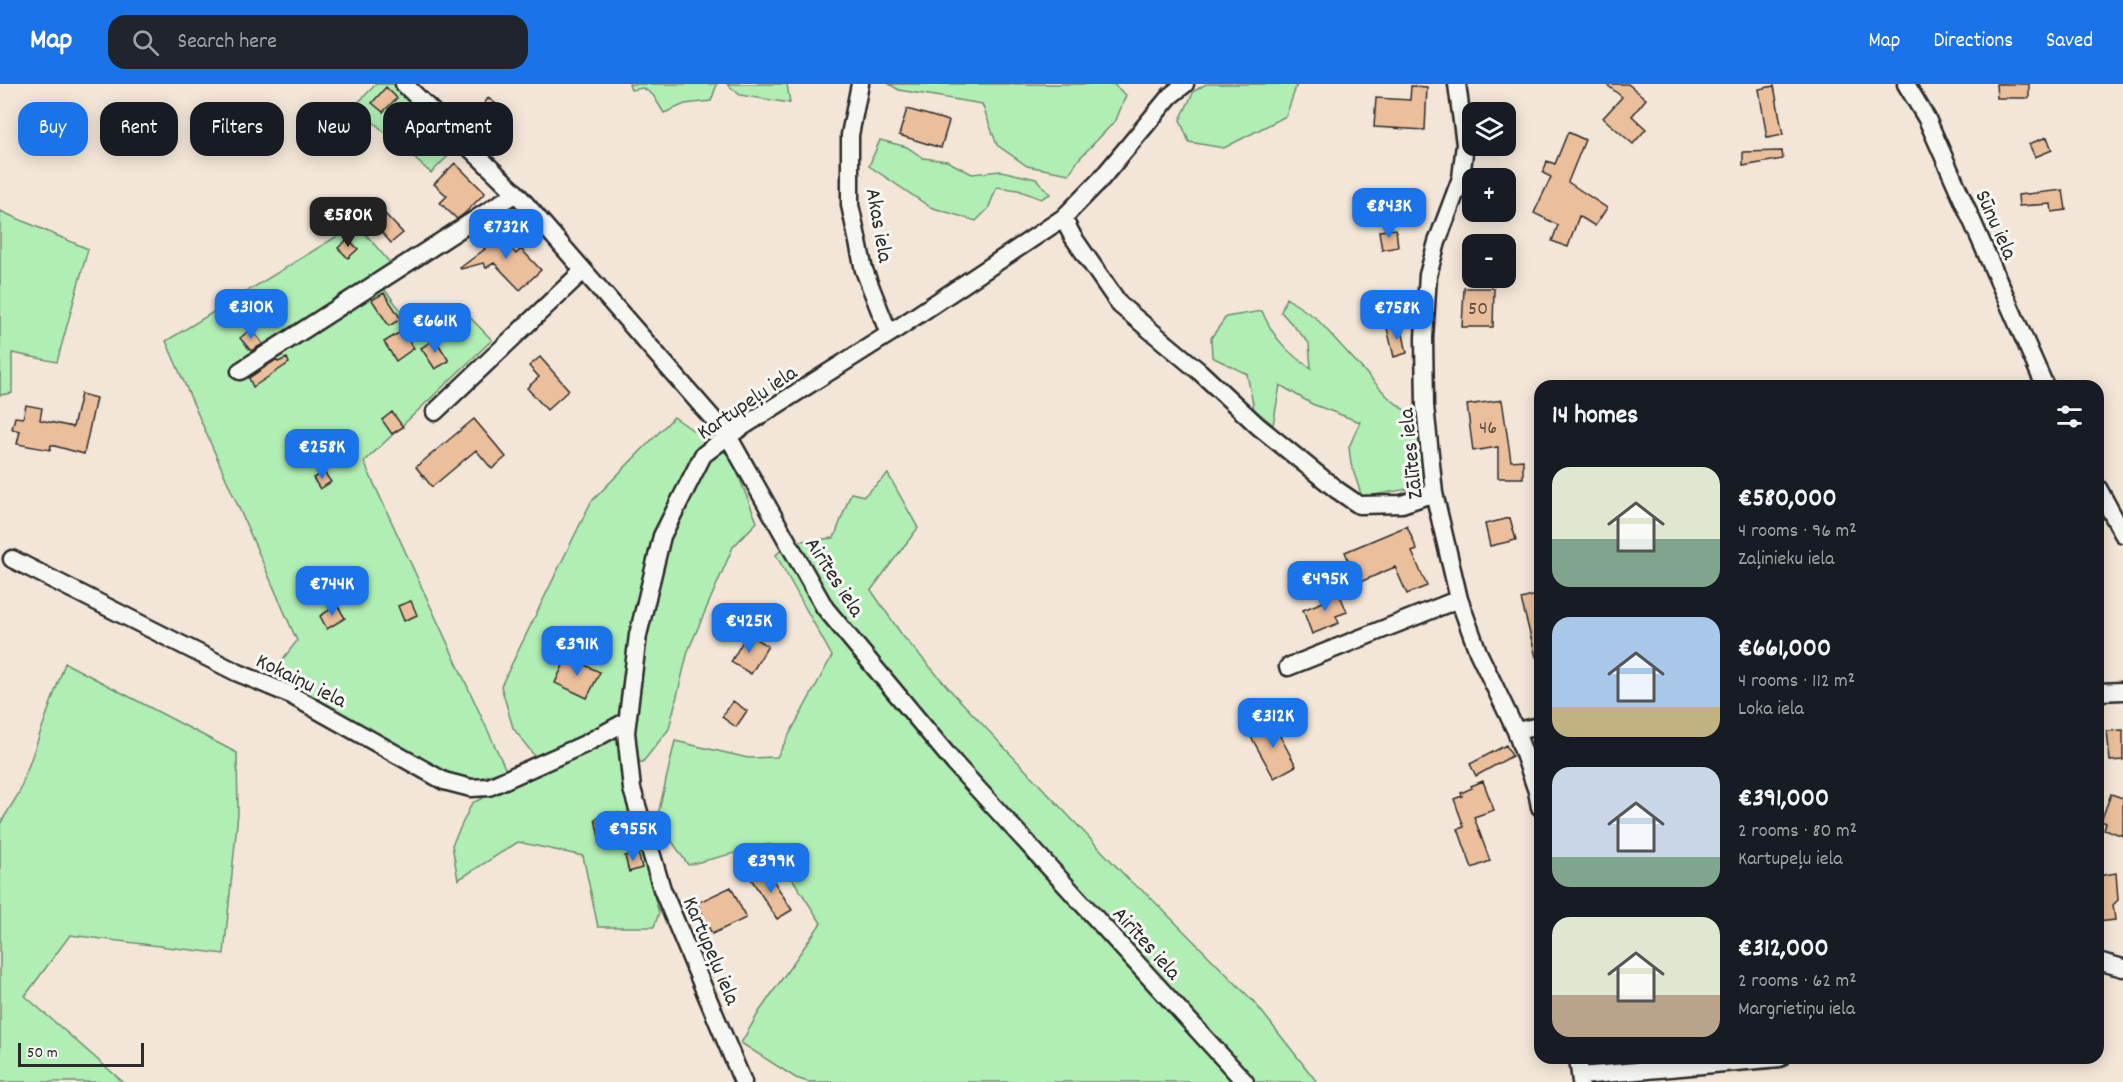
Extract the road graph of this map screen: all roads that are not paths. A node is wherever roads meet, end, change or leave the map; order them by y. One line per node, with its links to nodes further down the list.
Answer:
1 (404, 84): 6 (street, Airītes iela)
2 (860, 84): 9 (street, Akas iela)
3 (1185, 84): 7 (street, Kartupeļu iela)
4 (1457, 84): 14 (street, Zālītes iela)
5 (1906, 84): 11 (street, Sūnu iela)
6 (516, 193): 8 (street, Airītes iela); 10 (street)
7 (1063, 218): 9 (street, Kartupeļu iela); 14 (street)
8 (584, 271): 12 (street); 13 (street, Airītes iela)
9 (889, 334): 13 (street, Kartupeļu iela)
10 (240, 371)
11 (2042, 380)
12 (435, 412)
13 (728, 436): 22 (street, Kartupeļu iela); 32 (street, Airītes iela)
14 (1434, 493): 18 (street, Zālītes iela)
15 (2104, 499): 16 (street)
16 (2123, 534)
17 (12, 559): 22 (street, Kokaiņu iela)
18 (1459, 598): 19 (street); 24 (street, Zālītes iela)
19 (1288, 667)
20 (2123, 691): 21 (street)
21 (2104, 692)
22 (627, 721): 31 (street, Kartupeļu iela)
23 (1534, 727): 24 (street)
24 (1516, 731): 25 (street, Zālītes iela)
25 (1534, 782)
26 (2104, 963): 27 (street)
27 (2123, 968)
28 (1579, 1064): 30 (street)
29 (1723, 1064): 30 (street)
30 (1581, 1079)
31 (744, 1082)
32 (1245, 1082)

